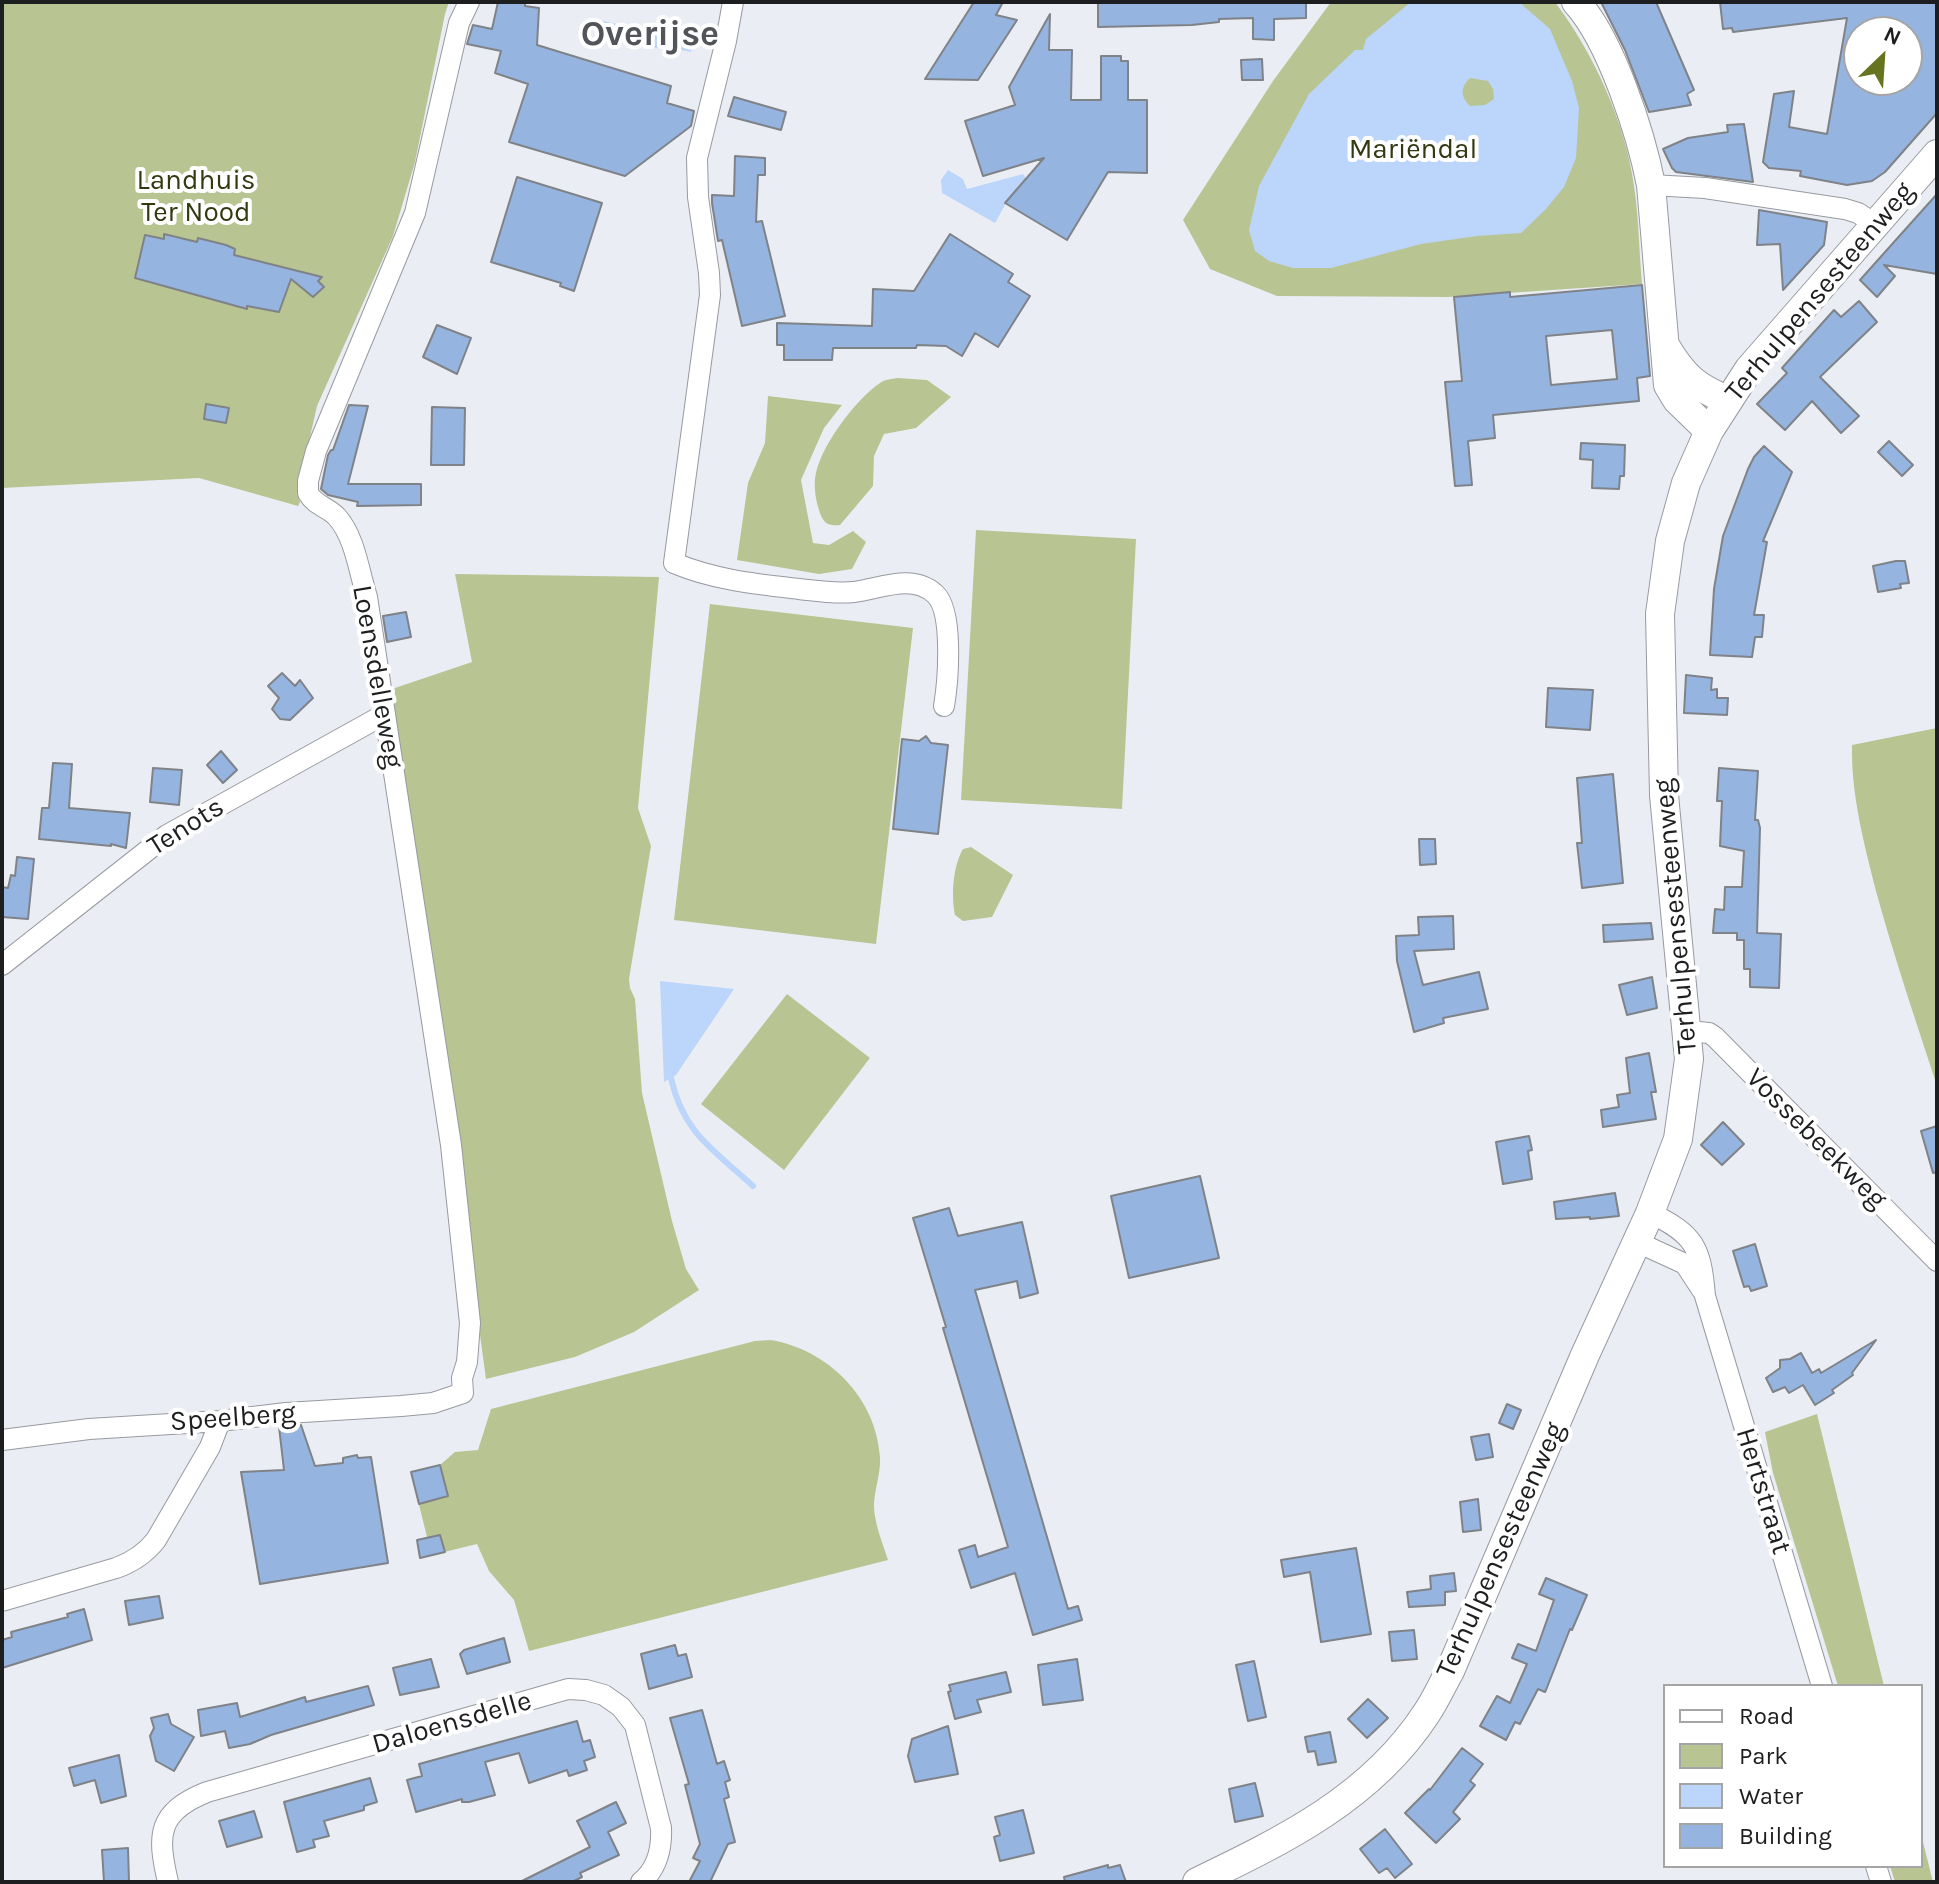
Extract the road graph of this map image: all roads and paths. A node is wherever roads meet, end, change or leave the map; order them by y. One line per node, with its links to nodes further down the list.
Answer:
1 (469, 2): 11 (street, Loensdelleweg)
2 (733, 2): 10 (street)
3 (1576, 2): 5 (main road)
4 (1937, 154): 6 (main road, Terhulpensesteenweg)
5 (1651, 185): 6 (street); 7 (main road)
6 (1875, 224): 8 (main road, Terhulpensesteenweg)
7 (1666, 347): 8 (main road); 9 (main road)
8 (1727, 400): 9 (main road, Terhulpensesteenweg)
9 (1709, 431): 13 (main road, Terhulpensesteenweg)
10 (944, 706)
11 (385, 714): 12 (street, Tenots); 18 (street, Loensdelleweg)
12 (2, 965)
13 (1688, 1031): 14 (main road, Terhulpensesteenweg); 16 (street, Vossebeekweg)
14 (1650, 1213): 15 (main road, Terhulpensesteenweg); 17 (street, Hertstraat)
15 (1637, 1242): 17 (street, Hertstraat); 25 (main road, Terhulpensesteenweg)
16 (1937, 1261)
17 (1705, 1296): 22 (street, Hertstraat)
18 (463, 1393): 19 (street, Speelberg)
19 (220, 1421): 20 (street, Speelberg); 21 (street)
20 (2, 1440)
21 (2, 1601)
22 (1821, 1684)
23 (168, 1882): 24 (street, Daloensdelle)
24 (641, 1882)
25 (1197, 1882)

